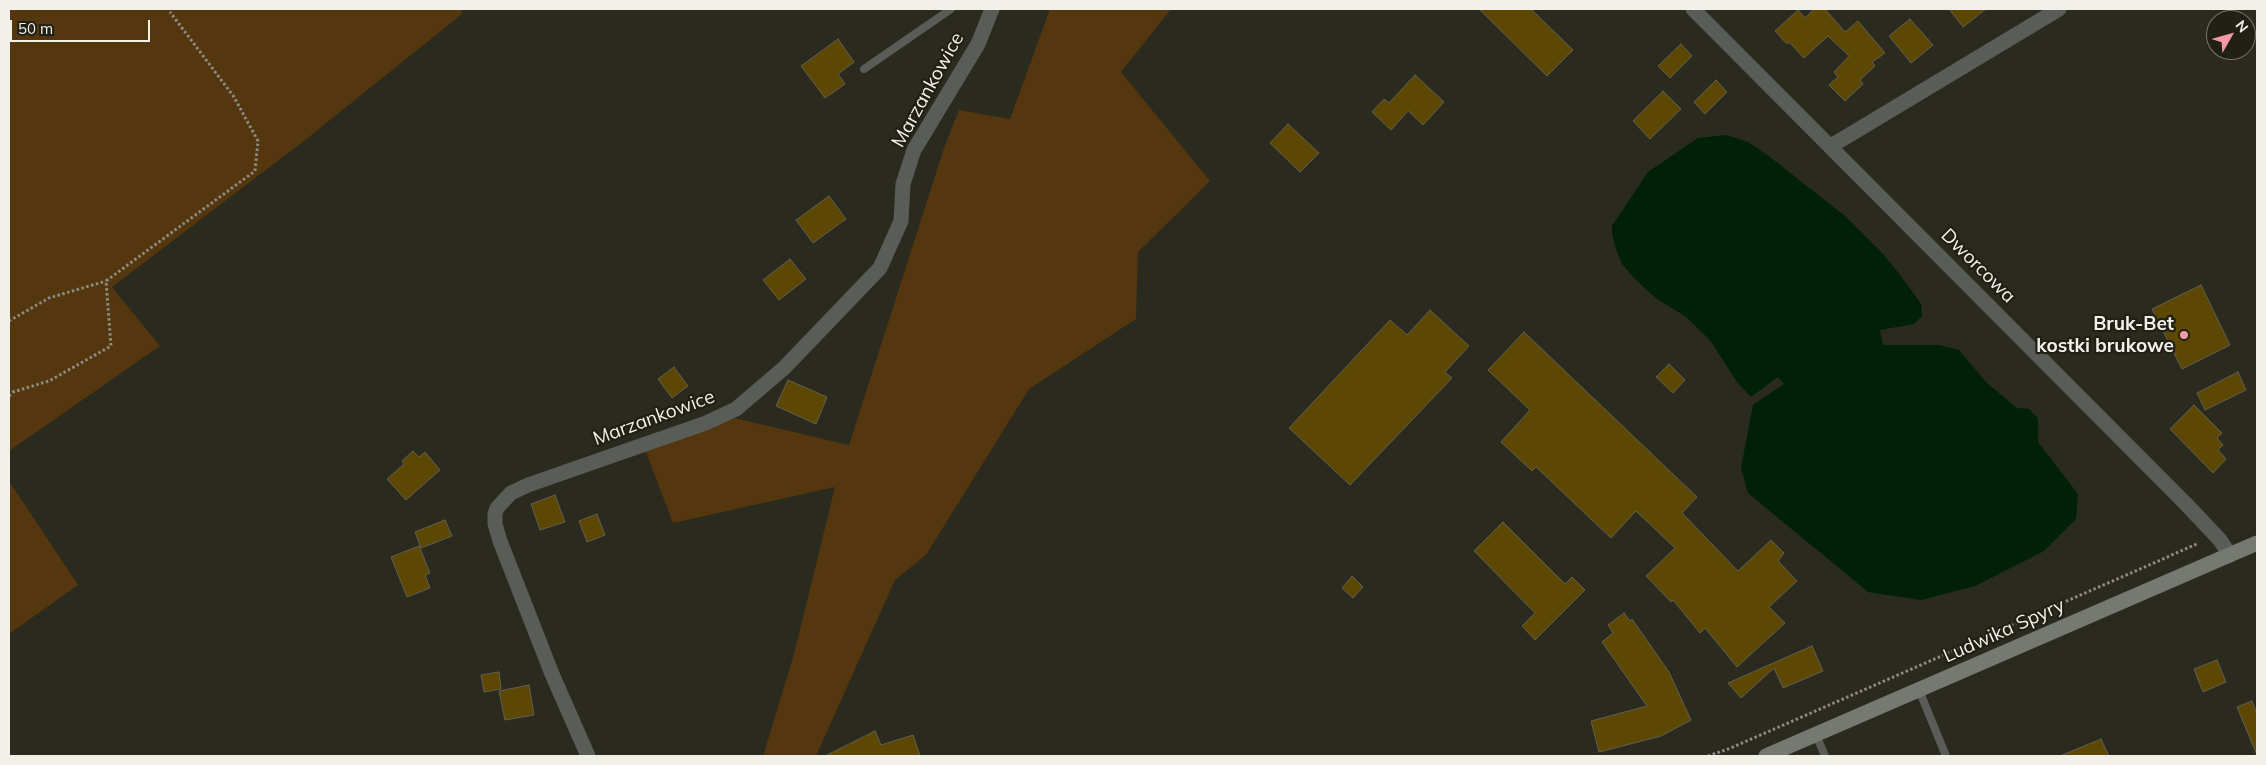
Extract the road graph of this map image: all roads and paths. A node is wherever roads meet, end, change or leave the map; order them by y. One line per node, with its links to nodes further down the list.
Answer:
1 (951, 9): 6 (lane)
2 (992, 9): 16 (street, Marzankowice)
3 (1693, 9): 7 (street, Dworcowa)
4 (2059, 9): 7 (street)
5 (170, 12): 8 (path)
6 (864, 69)
7 (1831, 146): 13 (street, Dworcowa)
8 (106, 281): 9 (path); 10 (path)
9 (9, 322)
10 (9, 396)
11 (2257, 543): 13 (main road, Ludwika Spyry)
12 (2197, 544): 17 (path)
13 (2230, 555): 14 (main road, Ludwika Spyry)
14 (1919, 690): 15 (main road, Ludwika Spyry); 20 (lane)
15 (1816, 735): 18 (main road, Ludwika Spyry); 19 (lane)
16 (588, 756)
17 (1708, 756)
18 (1766, 756)
19 (1825, 756)
20 (1946, 756)

